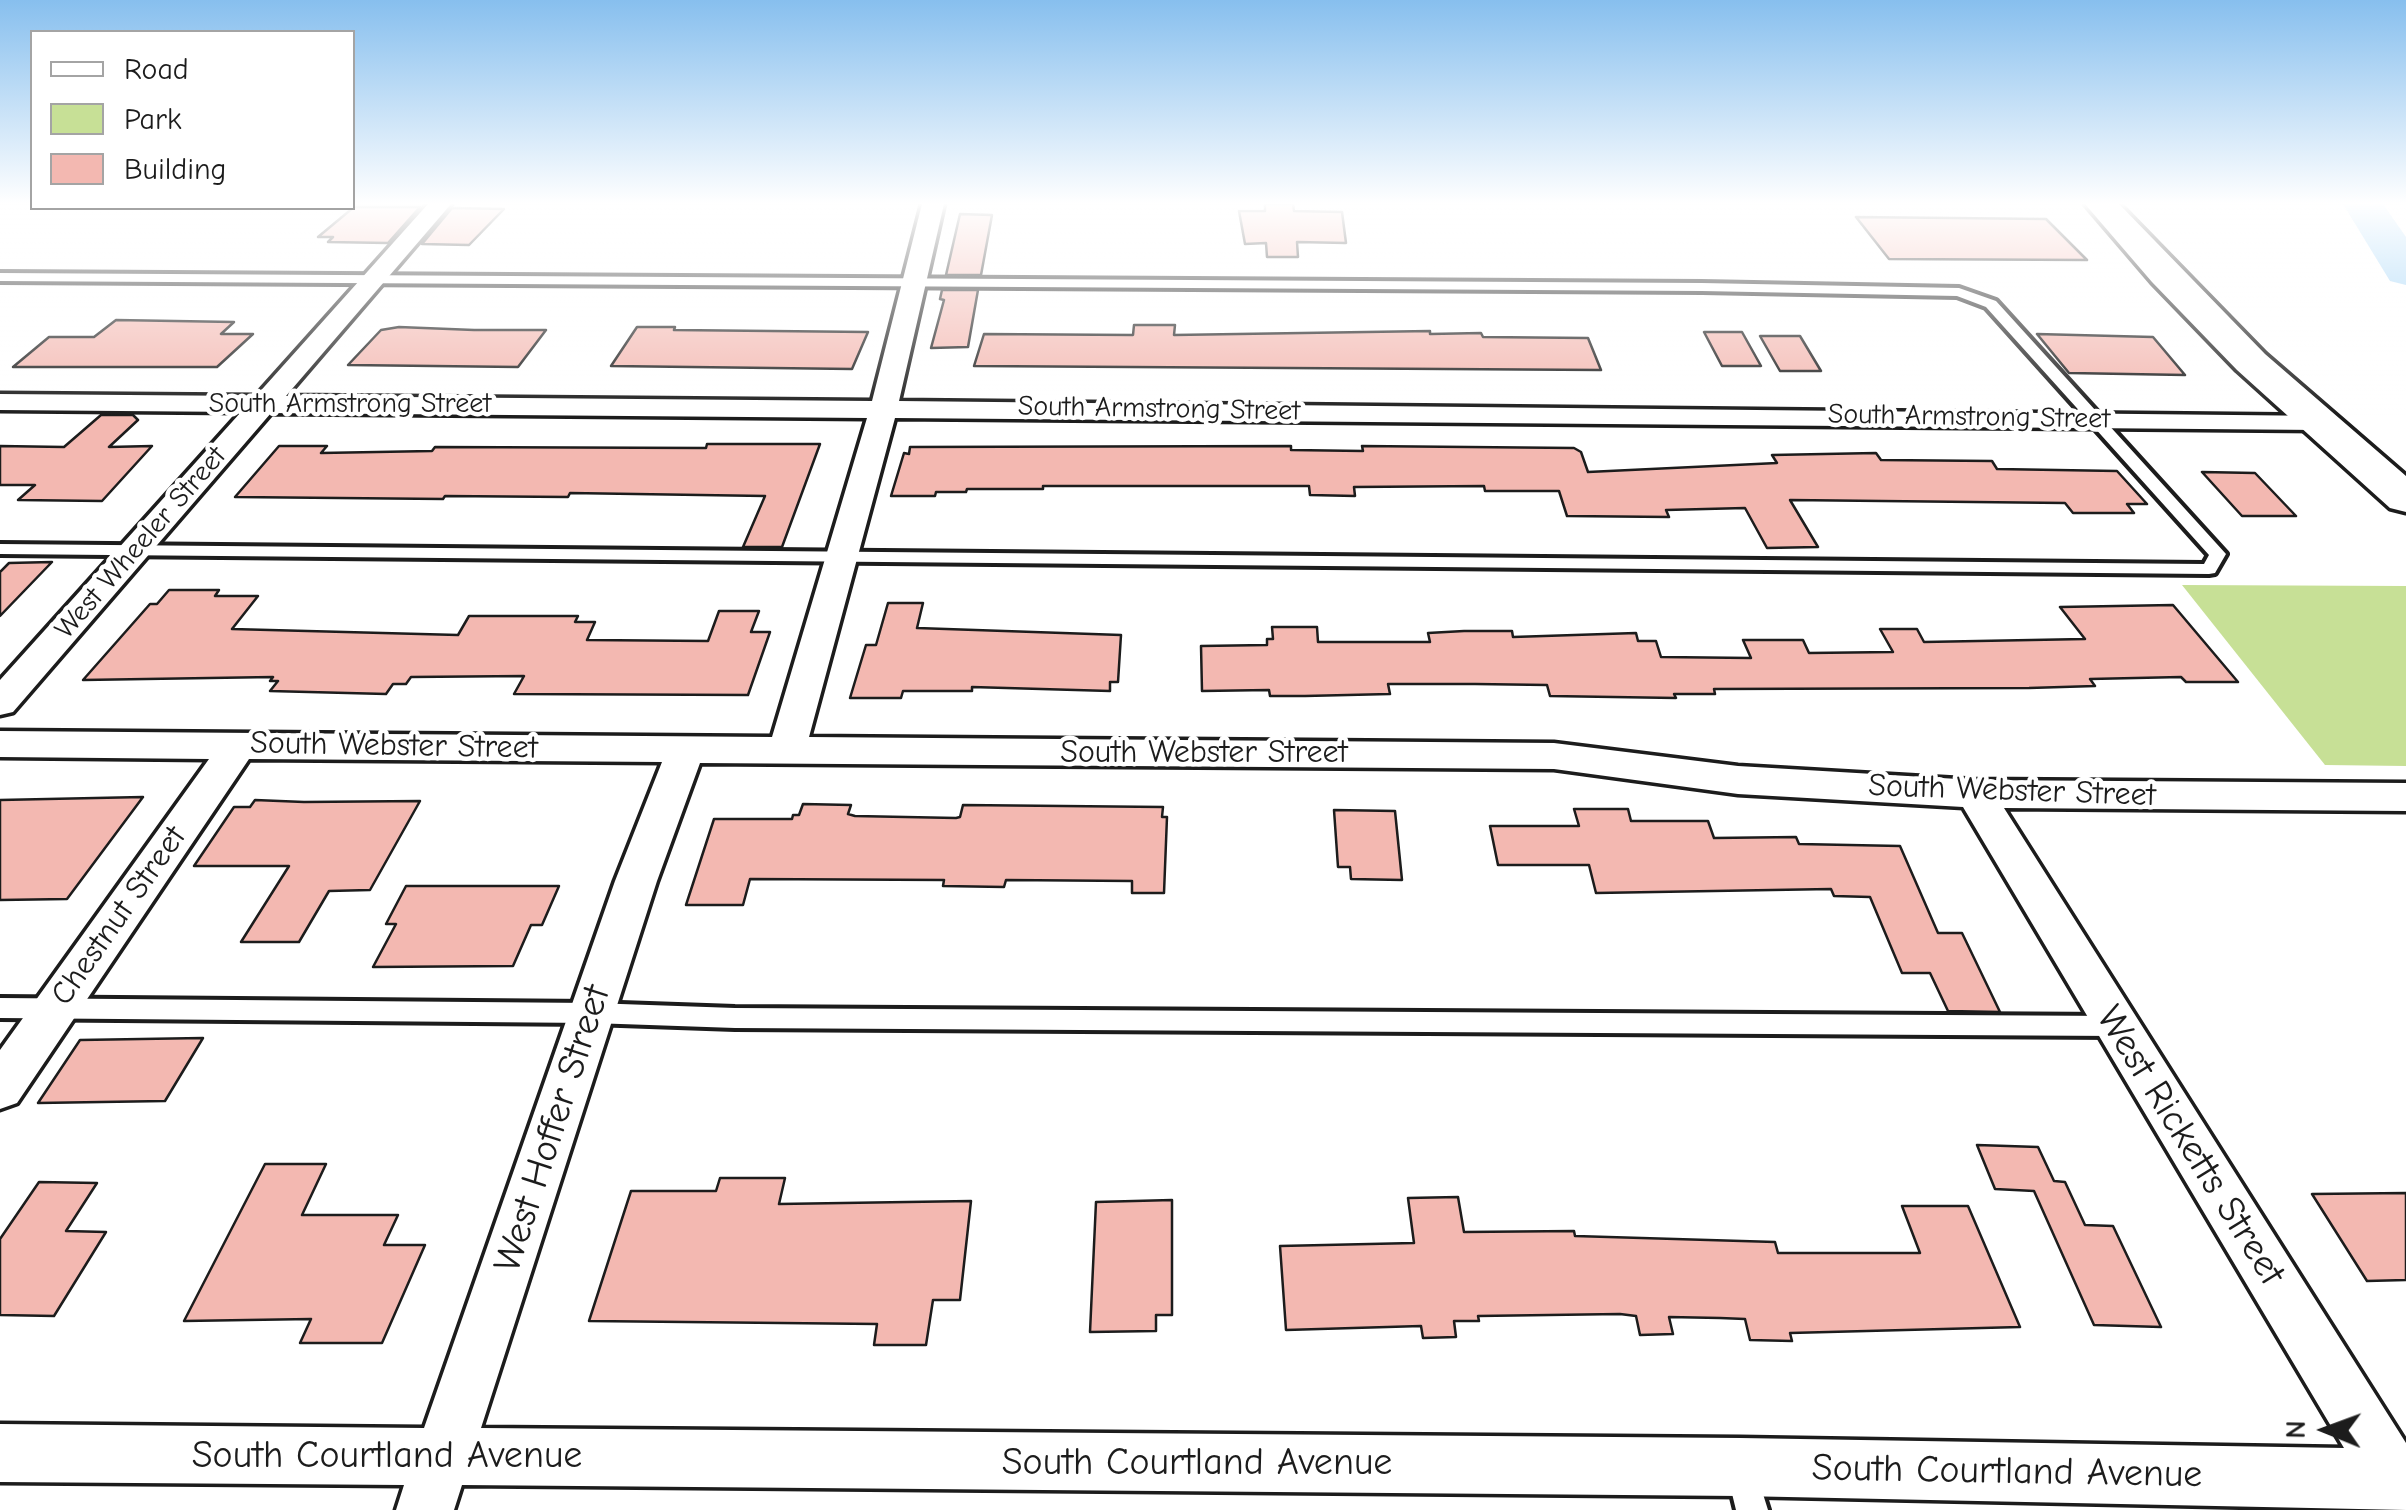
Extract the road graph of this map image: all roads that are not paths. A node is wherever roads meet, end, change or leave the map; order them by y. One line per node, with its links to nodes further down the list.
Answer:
1 (377, 274): 5 (street, West Wheeler Street)
2 (915, 274): 6 (street)
3 (2164, 274): 11 (main road)
4 (0, 278): 5 (lane)
5 (374, 278): 6 (lane); 8 (street, West Wheeler Street)
6 (913, 284): 9 (street); 10 (lane)
7 (0, 402): 8 (street, South Armstrong Street)
8 (262, 404): 9 (street, South Armstrong Street); 14 (street, West Wheeler Street)
9 (884, 407): 10 (street, South Armstrong Street); 15 (street)
10 (2092, 418): 11 (street, South Armstrong Street); 15 (lane)
11 (2319, 422): 12 (main road)
12 (2406, 499)
13 (0, 550): 14 (lane)
14 (135, 551): 15 (lane); 16 (street, West Wheeler Street)
15 (842, 556): 20 (street)
16 (0, 703)
17 (0, 744): 18 (street, South Webster Street)
18 (239, 745): 19 (street, South Webster Street); 24 (street, Chestnut Street)
19 (686, 749): 20 (street, South Webster Street); 25 (street, West Hoffer Street)
20 (788, 750): 21 (street, South Webster Street)
21 (1974, 794): 22 (street, South Webster Street); 26 (street, West Ricketts Street)
22 (2406, 797)
23 (0, 1008): 24 (lane)
24 (55, 1009): 25 (lane); 27 (street, Chestnut Street)
25 (592, 1013): 26 (lane); 29 (street, West Hoffer Street)
26 (2118, 1026): 31 (street, West Ricketts Street)
27 (0, 1088)
28 (0, 1453): 29 (street, South Courtland Avenue)
29 (444, 1457): 30 (street, South Courtland Avenue); 32 (street, West Hoffer Street)
30 (1746, 1488): 31 (street, South Courtland Avenue)
31 (2400, 1488)
32 (425, 1510)

